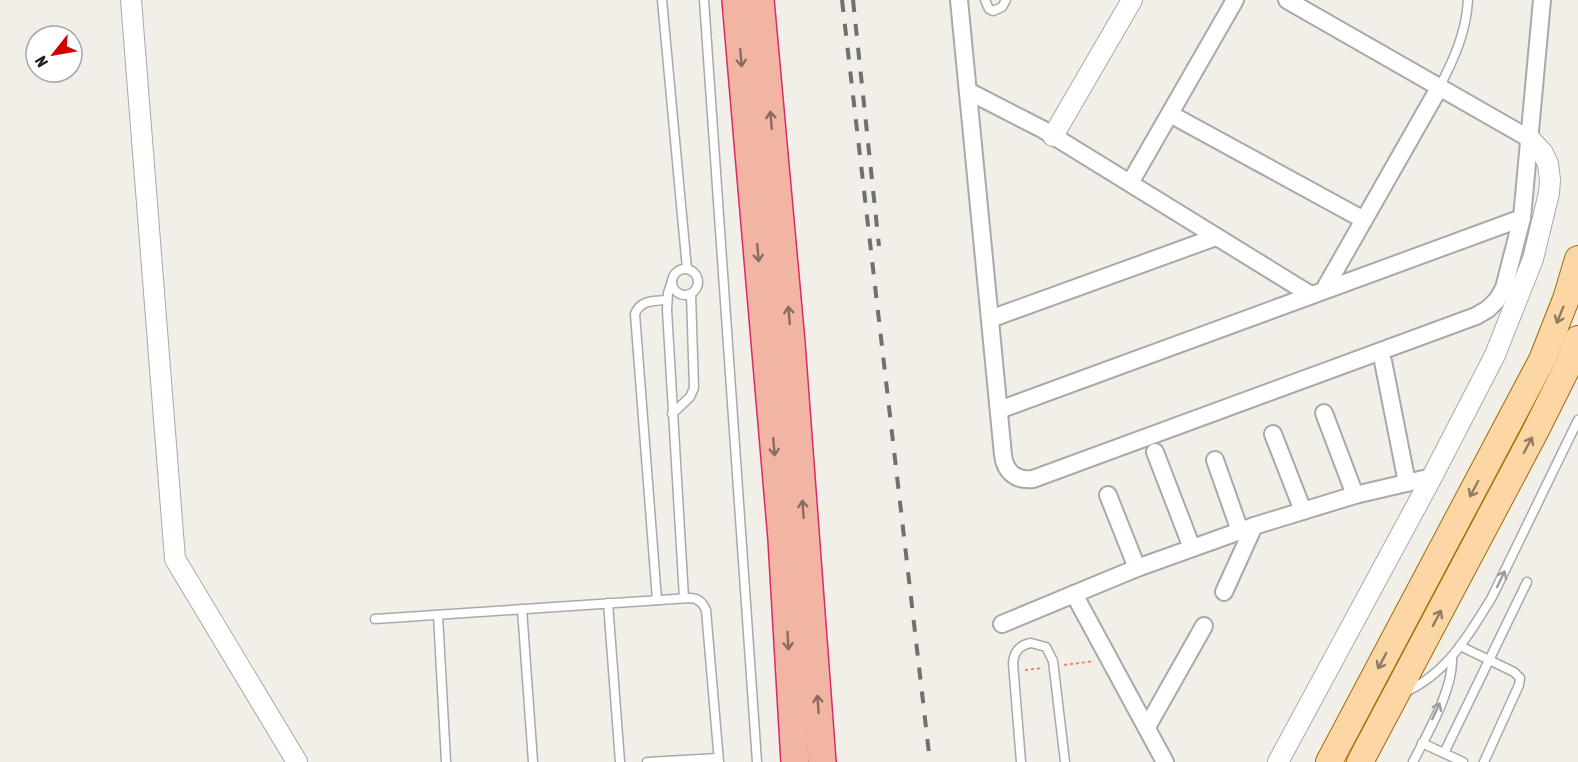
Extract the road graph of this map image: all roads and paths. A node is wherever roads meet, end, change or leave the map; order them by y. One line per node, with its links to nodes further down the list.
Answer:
1 (131, 0): 67 (street)
2 (662, 0): 25 (lane)
3 (704, 0): 72 (lane)
4 (736, 0): 73 (highway, one-way to 73)
5 (760, 0): 74 (highway, one-way to 5)
6 (959, 0): 16 (street)
7 (985, 0): 8 (lane)
8 (1006, 0)
9 (1116, 0): 18 (street)
10 (1132, 0): 18 (street)
11 (1235, 0): 17 (street)
12 (1287, 0): 15 (street)
13 (1468, 0): 15 (lane)
14 (1542, 0): 19 (street)
15 (1439, 88): 19 (street); 22 (street)
16 (968, 91): 18 (street); 30 (street)
17 (1170, 114): 20 (street); 22 (street)
18 (1048, 133): 20 (street)
19 (1530, 139): 21 (street); 40 (street)
20 (1130, 183): 23 (street)
21 (1522, 218): 27 (street); 33 (street)
22 (1364, 220): 27 (street)
23 (1216, 237): 27 (street); 30 (street)
24 (1578, 259): 79 (main road, one-way to 79)
25 (687, 269): 26 (lane); 28 (lane)
26 (672, 281): 28 (lane); 29 (lane)
27 (1317, 293): 33 (street)
28 (691, 294): 35 (lane)
29 (667, 300): 35 (lane); 52 (lane)
30 (990, 319): 33 (street)
31 (1578, 339): 62 (main road, one-way to 31)
32 (1383, 361): 41 (street)
33 (999, 410)
34 (1323, 413): 43 (street)
35 (672, 414): 51 (lane)
36 (1578, 420): 59 (lane, one-way to 36)
37 (1273, 434): 44 (street)
38 (1155, 452): 46 (street)
39 (1215, 460): 45 (street)
40 (1432, 477): 41 (street); 78 (street)
41 (1407, 483): 43 (street)
42 (1108, 495): 47 (street)
43 (1355, 495): 44 (street)
44 (1303, 511): 45 (street)
45 (1247, 529): 46 (street); 49 (street)
46 (1192, 548): 47 (street)
47 (1137, 568): 50 (street)
48 (1527, 582): 61 (lane)
49 (1224, 592)
50 (1074, 594): 57 (street); 63 (street)
51 (684, 598): 52 (lane); 66 (lane)
52 (657, 600): 53 (lane)
53 (608, 603): 54 (lane); 70 (lane)
54 (522, 609): 55 (lane); 69 (lane)
55 (438, 615): 56 (lane); 68 (lane)
56 (375, 619)
57 (1002, 624)
58 (1204, 626): 63 (street)
59 (1460, 646): 60 (lane); 61 (lane)
60 (1452, 659): 62 (lane); 64 (lane, one-way to 60)
61 (1490, 660): 65 (lane); 83 (lane)
62 (1395, 696): 80 (main road)
63 (1147, 727): 77 (street)
64 (1422, 743): 65 (lane); 81 (lane)
65 (1444, 753): 82 (lane)
66 (718, 760): 71 (lane)
67 (297, 762)
68 (446, 762)
69 (533, 762)
70 (620, 762)
71 (647, 762)
72 (757, 762)
73 (795, 762)
74 (822, 762)
75 (1021, 762): 76 (lane)
76 (1065, 762)
77 (1165, 762)
78 (1278, 762)
79 (1329, 762)
80 (1360, 762)
81 (1413, 762)
82 (1463, 762)
83 (1484, 762)

